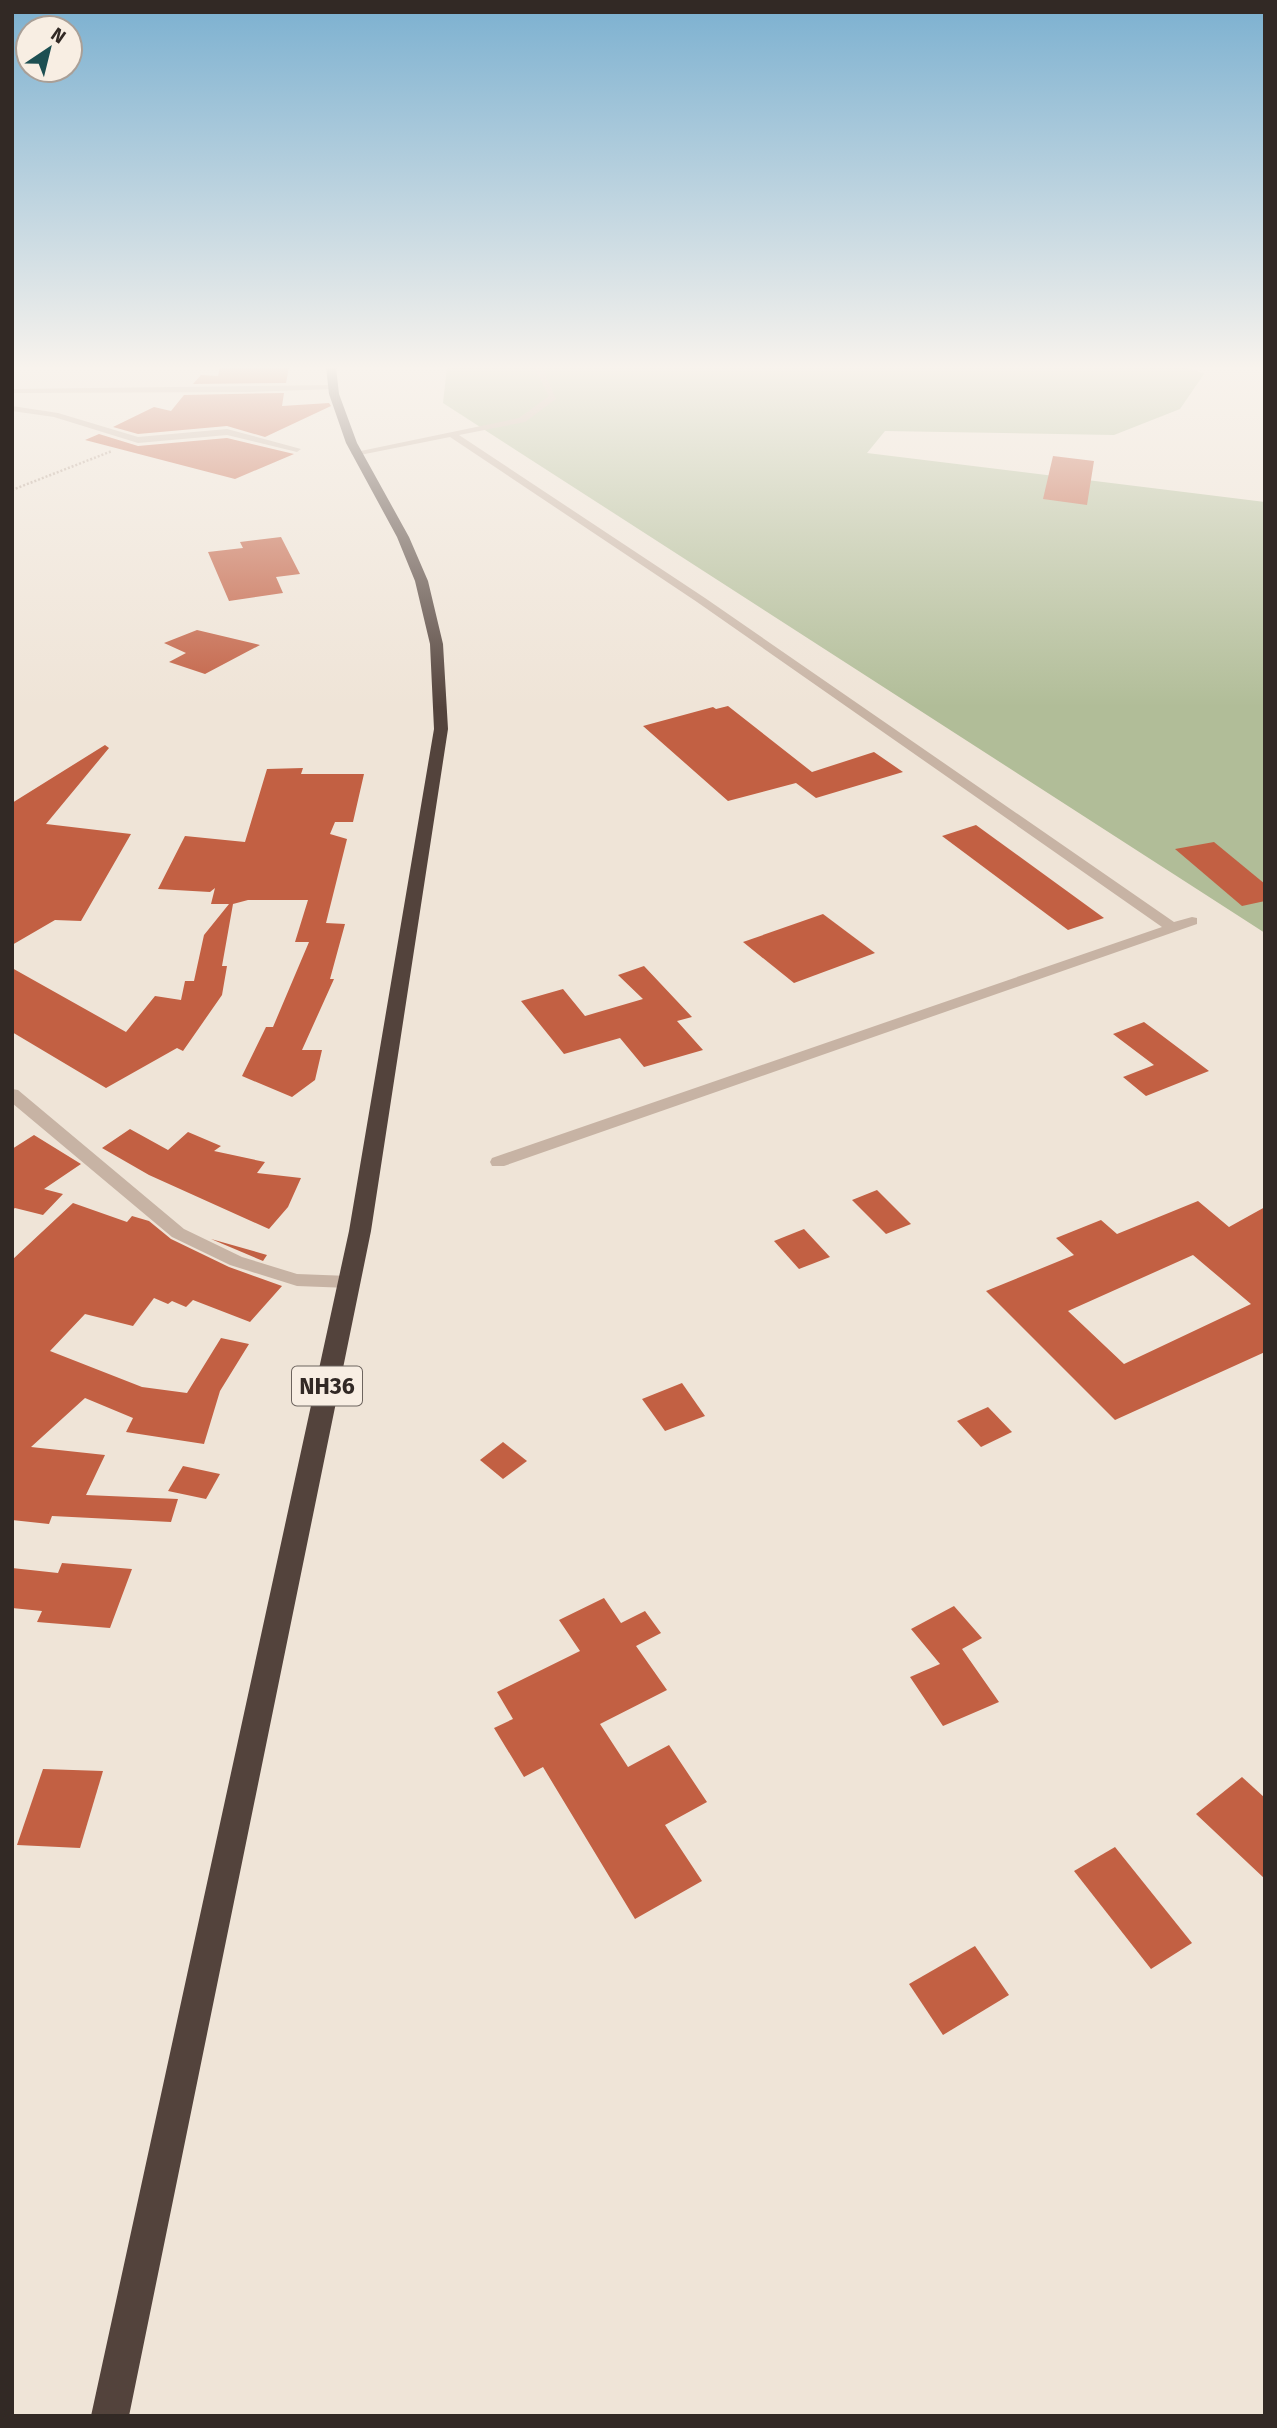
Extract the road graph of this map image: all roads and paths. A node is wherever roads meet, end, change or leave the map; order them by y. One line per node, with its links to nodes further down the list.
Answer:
1 (34, 480): 4 (path)
2 (370, 480): 9 (highway, NH36)
3 (521, 480): 6 (street)
4 (12, 489)
5 (1192, 921): 6 (street)
6 (1173, 928): 8 (street)
7 (12, 1094): 9 (street)
8 (498, 1162)
9 (349, 1282): 10 (highway, NH36)
10 (110, 2416)

